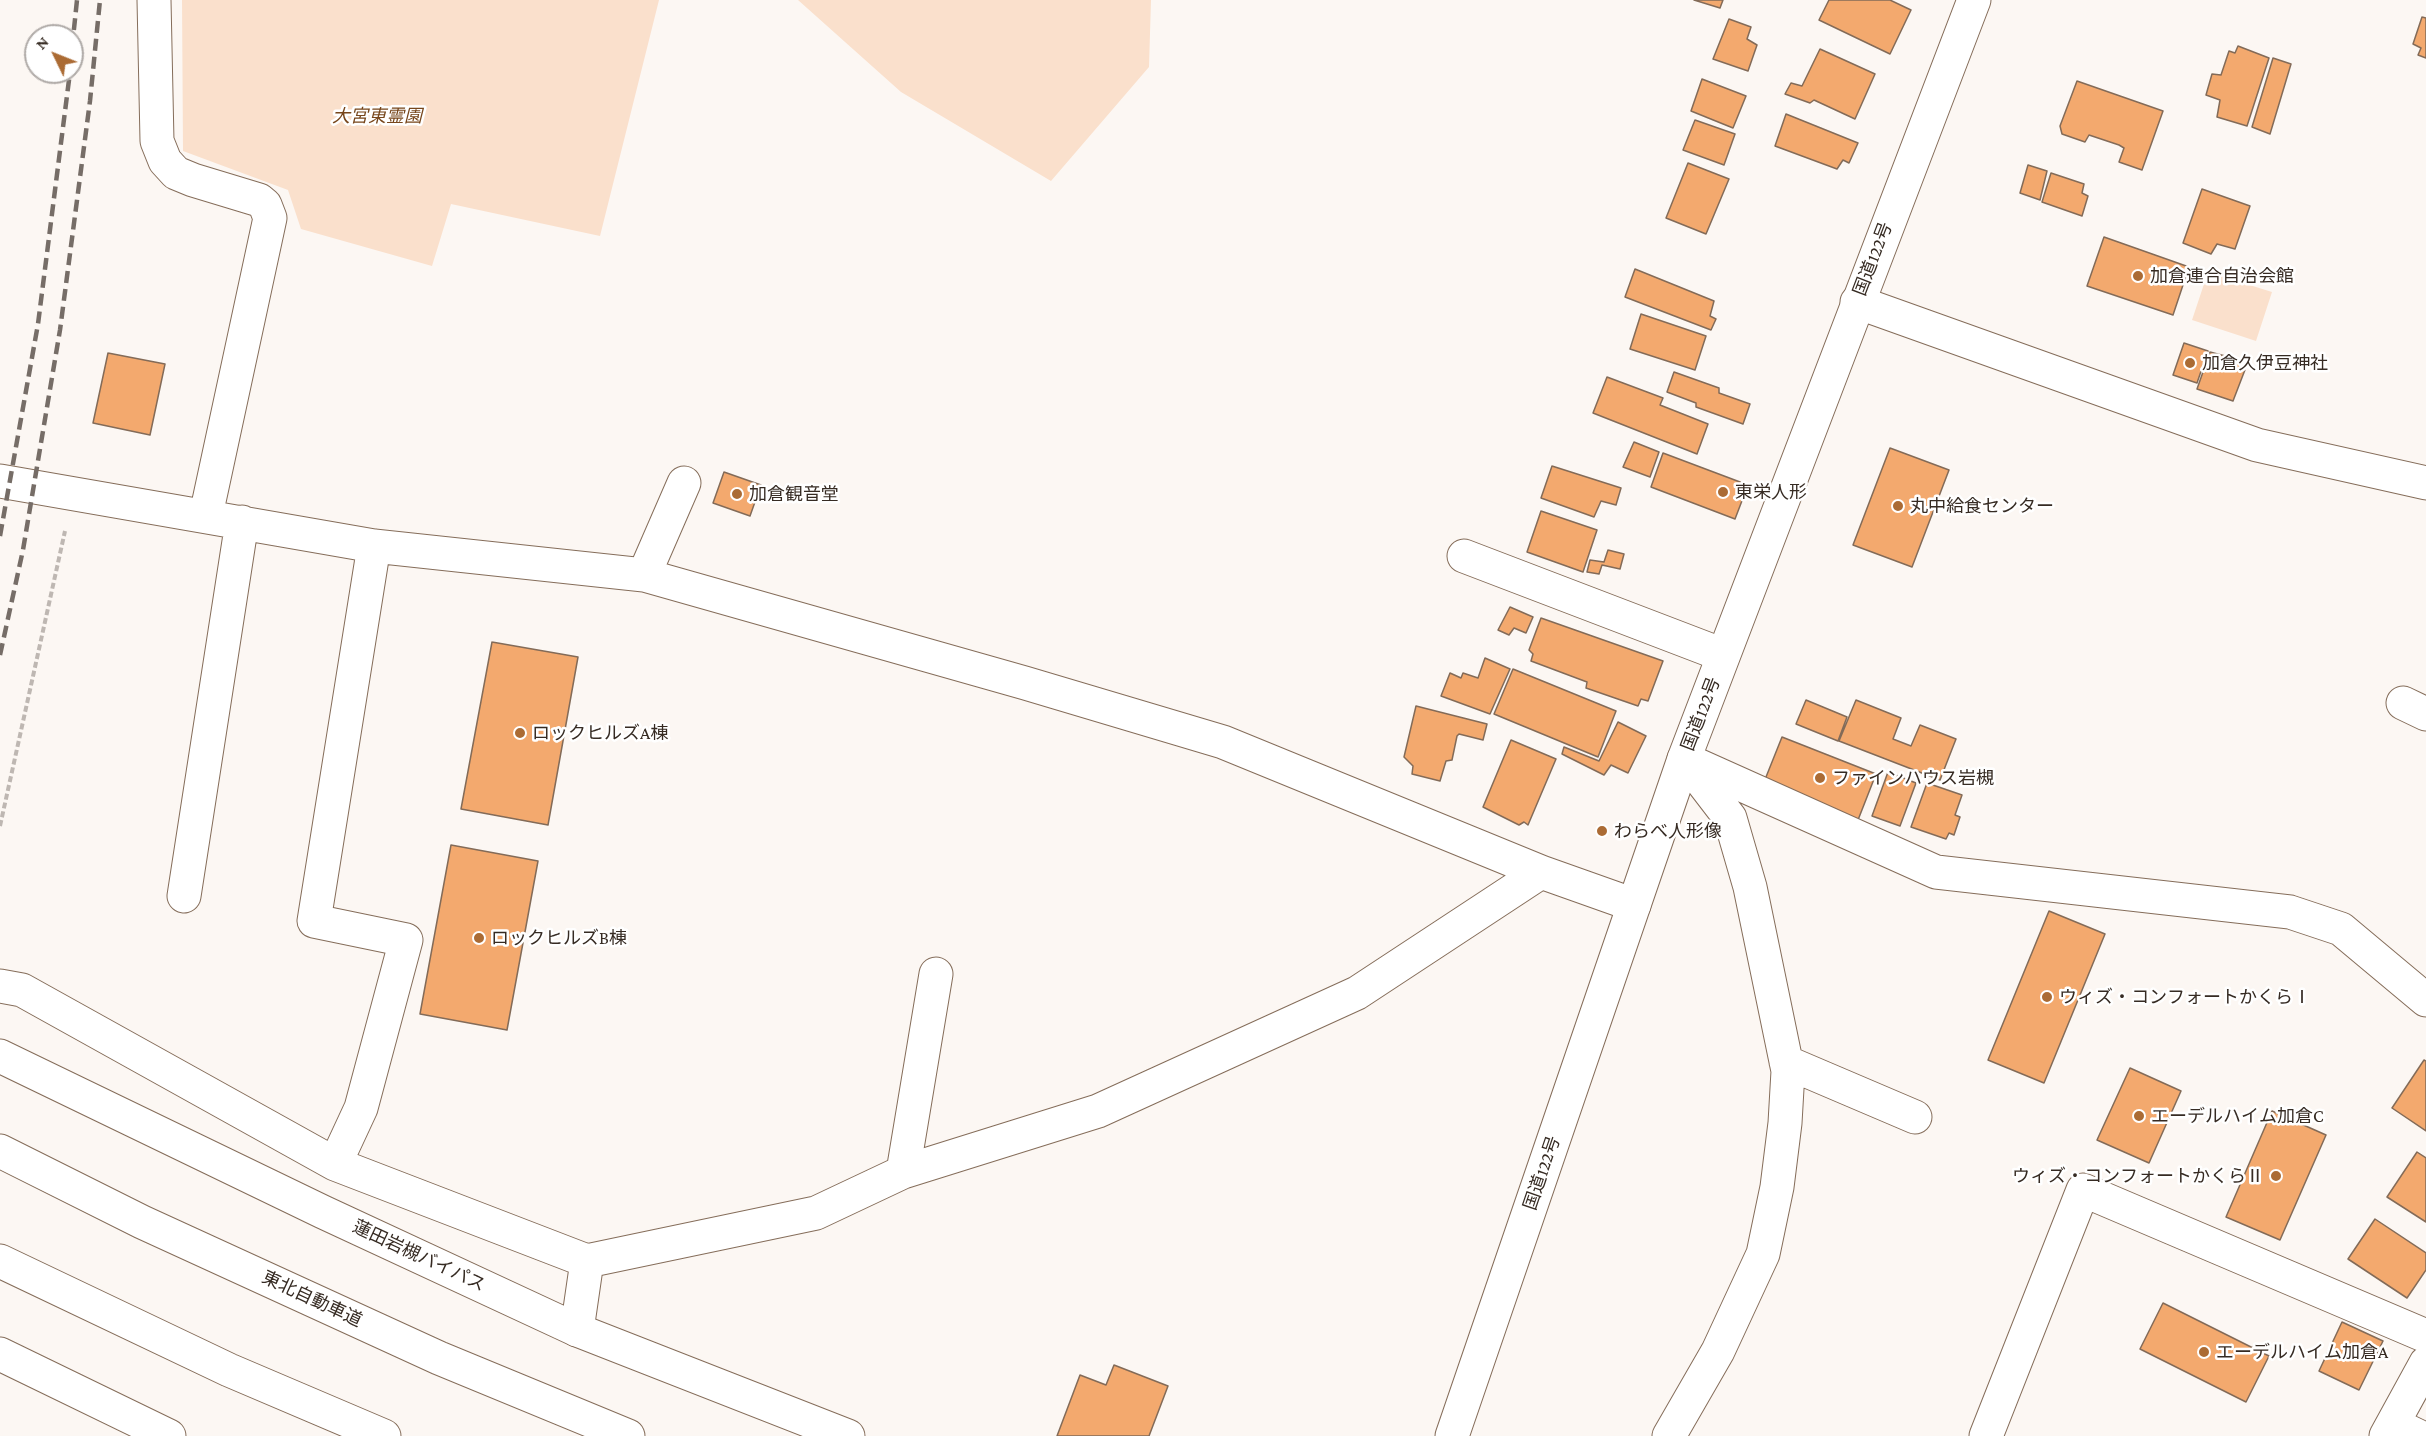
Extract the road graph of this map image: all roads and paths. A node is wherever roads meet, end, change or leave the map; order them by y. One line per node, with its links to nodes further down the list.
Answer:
1 (154, 0): 8 (main road)
2 (1974, 0): 3 (main road, 国道122号)
3 (1857, 302): 6 (main road); 13 (main road, 国道122号)
4 (0, 481): 7 (main road)
5 (684, 483): 12 (main road)
6 (2426, 483)
7 (73, 492): 8 (main road); 15 (path)
8 (206, 515): 9 (main road)
9 (242, 522): 10 (main road); 17 (main road)
10 (374, 546): 12 (main road); 26 (main road)
11 (1464, 556): 13 (main road)
12 (644, 576): 16 (main road)
13 (1723, 655): 14 (main road, 国道122号)
14 (1684, 759): 18 (main road, 国道122号); 21 (main road); 23 (main road)
15 (0, 826)
16 (1541, 872): 18 (main road); 27 (main road)
17 (184, 896)
18 (1634, 905): 40 (main road, 国道122号)
19 (936, 974): 27 (main road)
20 (0, 986): 26 (main road)
21 (2426, 1000)
22 (0, 1056): 30 (main road, 蓮田岩槻バイパス)
23 (1786, 1062): 24 (main road); 35 (main road)
24 (1915, 1117)
25 (0, 1151): 38 (main road, 東北自動車道)
26 (335, 1164): 29 (main road)
27 (903, 1172): 29 (main road)
28 (0, 1261): 37 (main road)
29 (587, 1261): 30 (main road)
30 (577, 1330): 39 (main road, 蓮田岩槻バイパス)
31 (2426, 1336): 41 (main road)
32 (0, 1354): 36 (main road)
33 (2426, 1363): 34 (main road)
34 (2399, 1432)
35 (1672, 1434)
36 (169, 1436)
37 (384, 1436)
38 (628, 1436)
39 (848, 1436)
40 (1452, 1436)
41 (1986, 1436)

